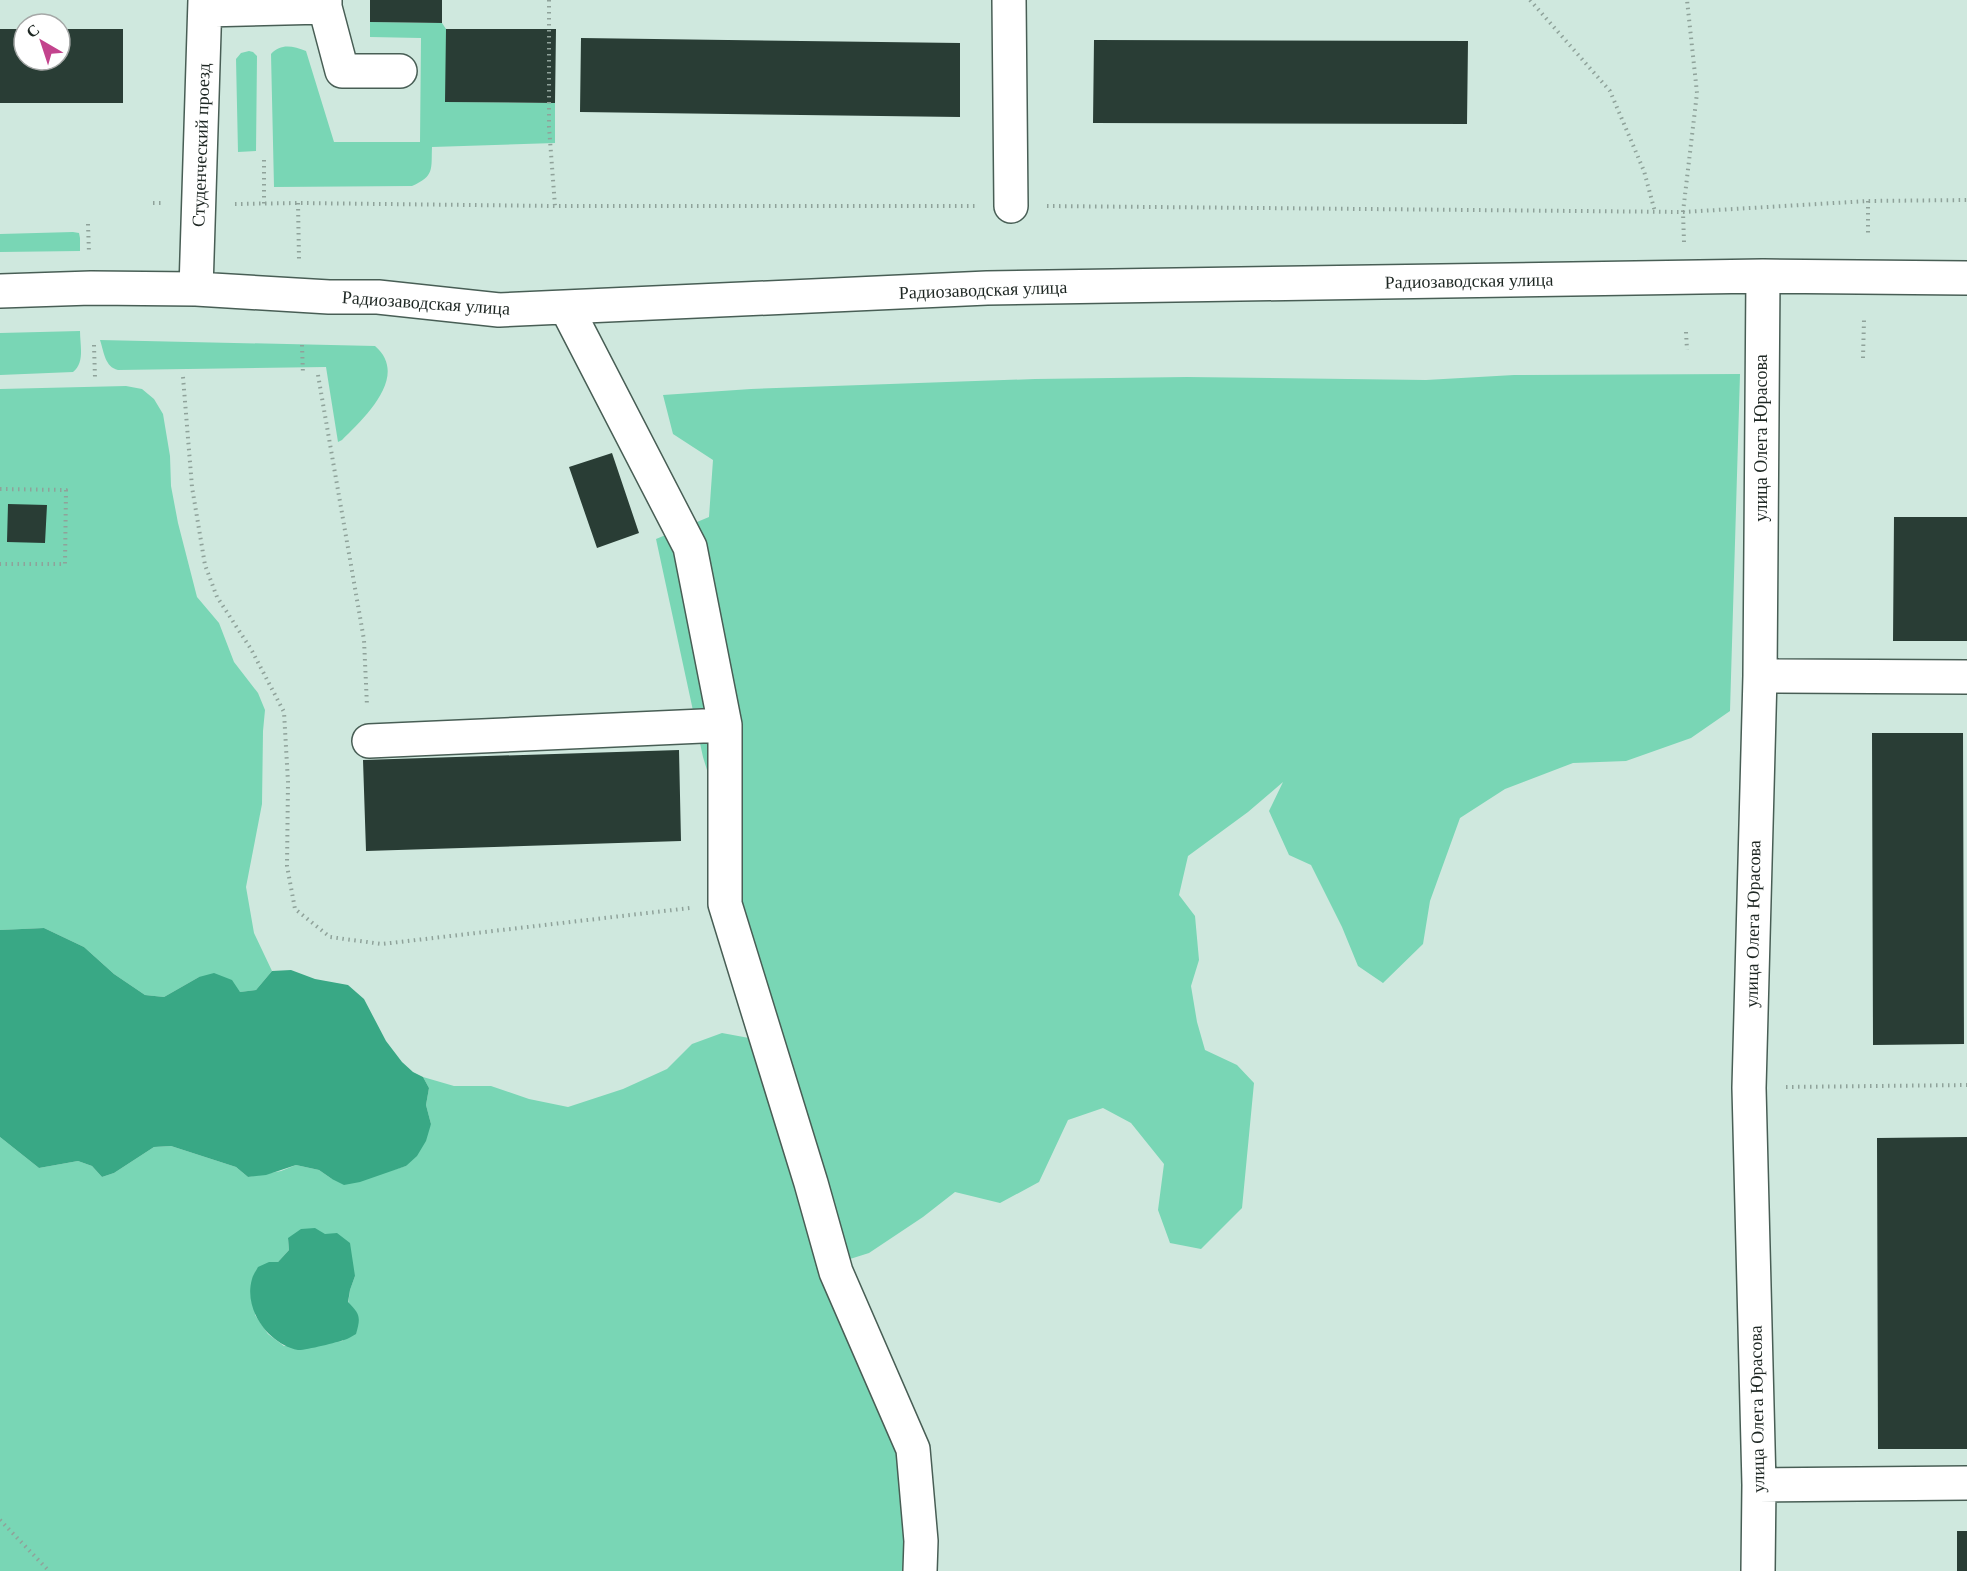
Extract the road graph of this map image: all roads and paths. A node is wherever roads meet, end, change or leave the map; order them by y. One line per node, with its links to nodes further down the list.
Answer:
1 (549, 0): 14 (path)
2 (1009, 0): 15 (street)
3 (1530, 0): 16 (path)
4 (1687, 0): 17 (path)
5 (325, 4): 6 (street); 7 (street)
6 (205, 5): 25 (street, Студенческий проезд)
7 (400, 71)
8 (264, 160): 13 (path)
9 (1967, 200): 10 (path)
10 (1868, 201): 17 (path); 19 (path)
11 (298, 203): 13 (path); 14 (path); 22 (path)
12 (235, 204): 13 (path)
13 (264, 204)
14 (555, 206): 15 (path)
15 (1011, 206): 16 (path)
16 (1654, 212): 17 (path)
17 (1683, 212): 20 (path)
18 (88, 224): 21 (path)
19 (1868, 236)
20 (1684, 248)
21 (90, 262)
22 (299, 266)
23 (1763, 276): 24 (street, Радиозаводская улица); 27 (street, Радиозаводская улица); 39 (street, улица Олега Юрасова)
24 (1967, 278)
25 (196, 289): 26 (street, Радиозаводская улица); 27 (street, Радиозаводская улица)
26 (0, 291)
27 (566, 307): 41 (street)
28 (1864, 320): 33 (path)
29 (1686, 332): 32 (path)
30 (94, 345): 36 (path)
31 (302, 345): 34 (path)
32 (1687, 350)
33 (1863, 358)
34 (303, 375)
35 (318, 375): 42 (path)
36 (95, 378)
37 (0, 489): 38 (path)
38 (0, 564)
39 (1760, 676): 40 (street); 44 (street, улица Олега Юрасова)
40 (1967, 676)
41 (725, 725): 42 (street); 49 (street)
42 (369, 741)
43 (1967, 1085): 44 (path)
44 (1749, 1088): 46 (street, улица Олега Юрасова)
45 (1967, 1483): 46 (street)
46 (1759, 1485): 50 (street, улица Олега Юрасова)
47 (0, 1520): 48 (path)
48 (49, 1571)
49 (920, 1571)
50 (1758, 1571)

